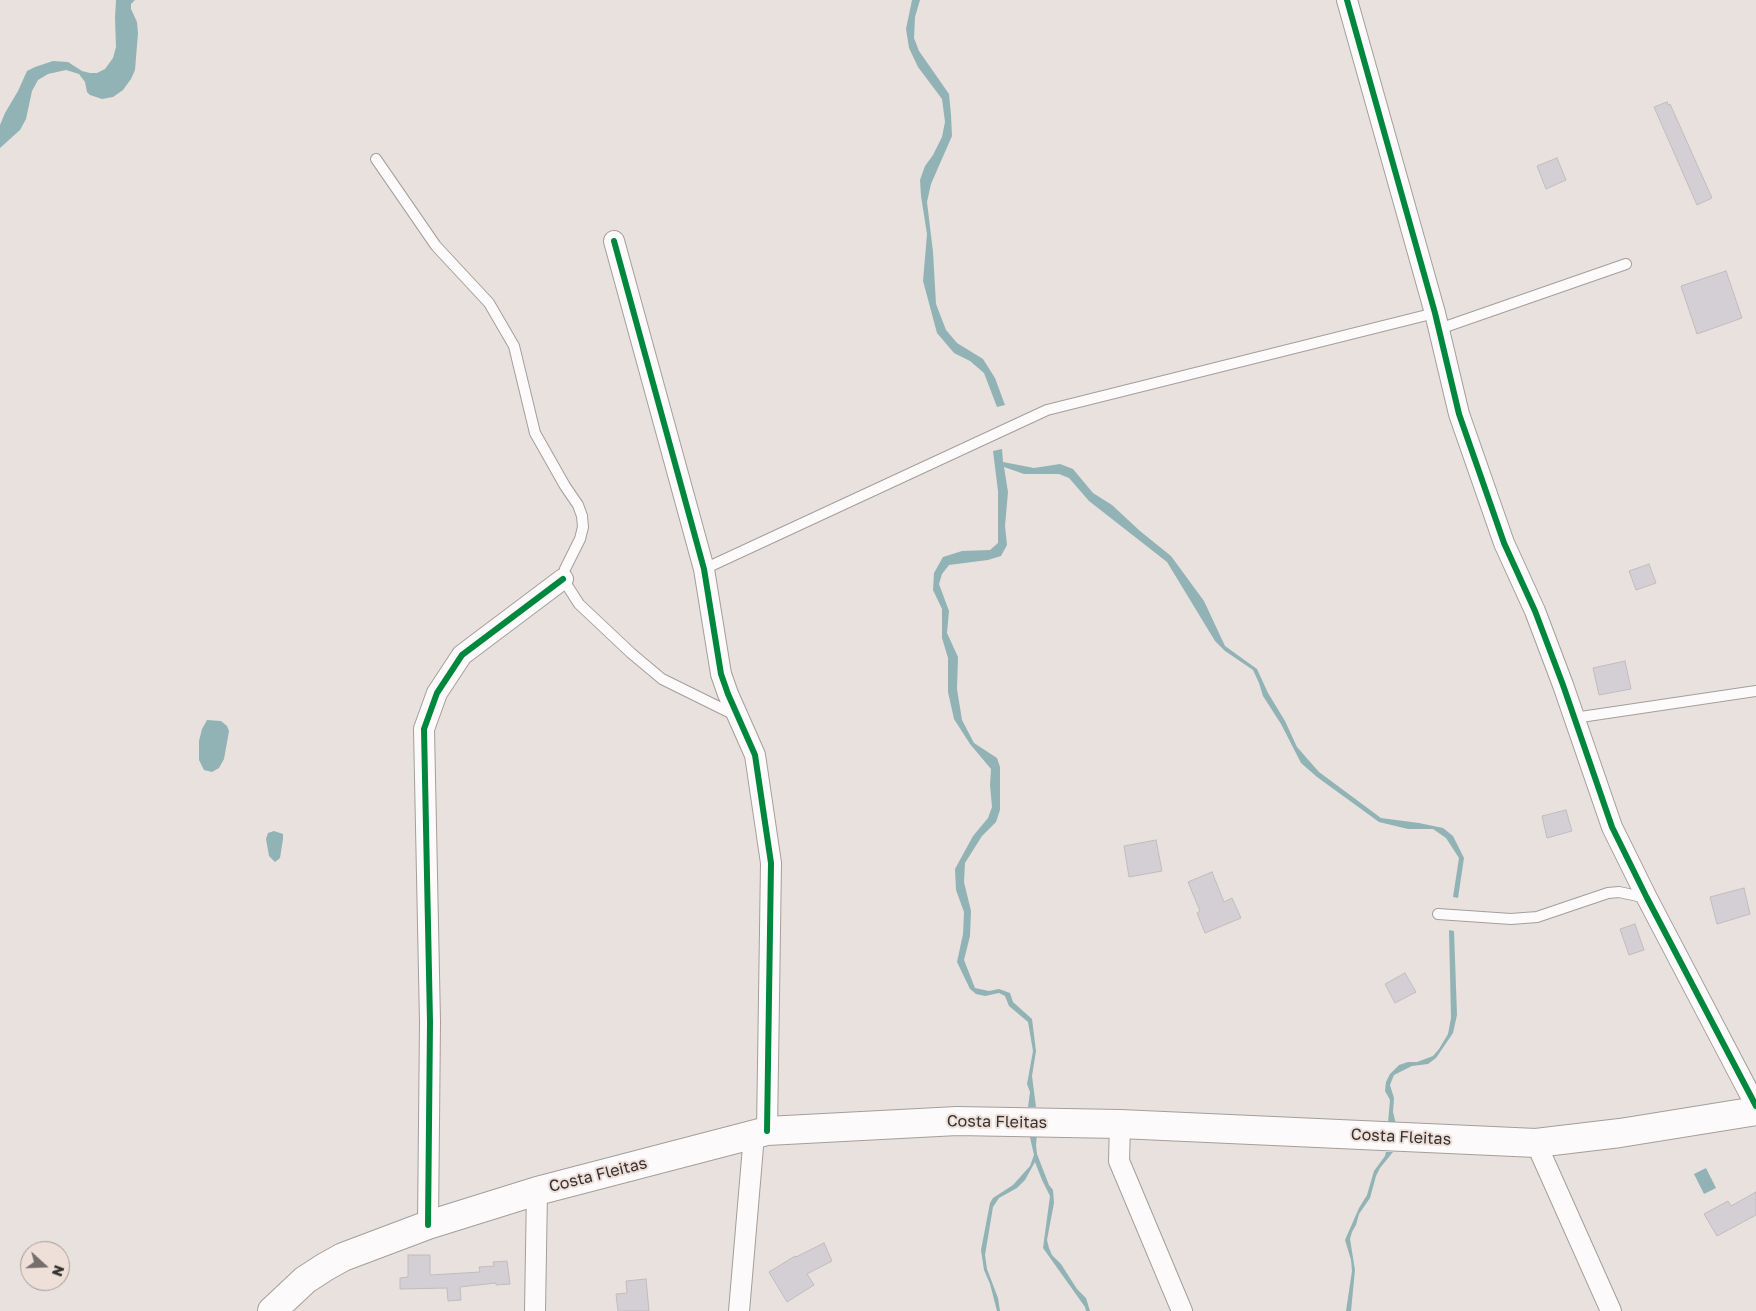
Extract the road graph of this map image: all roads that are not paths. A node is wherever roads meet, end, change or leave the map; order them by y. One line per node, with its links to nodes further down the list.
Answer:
1 (1347, 0): 5 (street)
2 (376, 159): 7 (lane)
3 (614, 241): 6 (street)
4 (1626, 264): 5 (lane)
5 (1437, 321): 6 (lane); 10 (street)
6 (704, 569): 9 (street)
7 (563, 579): 9 (lane); 19 (street)
8 (1756, 691): 10 (lane)
9 (738, 716): 16 (street)
10 (1574, 718): 11 (street)
11 (1647, 898): 12 (lane); 13 (street)
12 (1438, 914)
13 (1756, 1106)
14 (1756, 1111): 17 (main road, Costa Fleitas)
15 (1120, 1124): 16 (main road, Costa Fleitas); 17 (main road, Costa Fleitas); 23 (street)
16 (760, 1133): 18 (main road, Costa Fleitas); 22 (street)
17 (1536, 1144): 24 (street)
18 (537, 1191): 19 (main road, Costa Fleitas); 21 (street)
19 (428, 1224): 20 (main road, Costa Fleitas)
20 (272, 1311)
21 (535, 1311)
22 (738, 1311)
23 (1182, 1311)
24 (1611, 1311)

